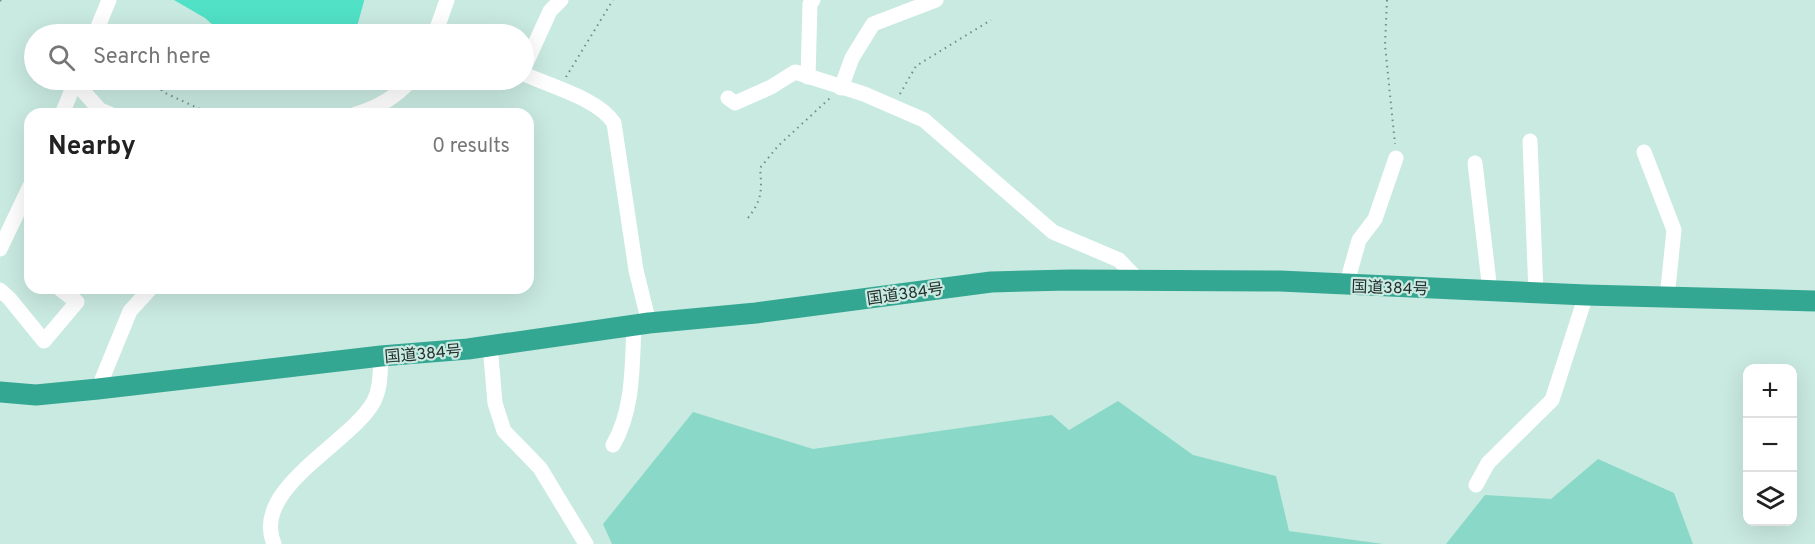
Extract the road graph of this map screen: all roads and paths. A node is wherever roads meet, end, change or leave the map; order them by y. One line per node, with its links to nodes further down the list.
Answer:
1 (109, 0): 9 (street)
2 (447, 0): 10 (street)
3 (613, 0): 15 (path)
4 (813, 0): 12 (street)
5 (936, 0): 14 (street)
6 (1387, 0): 28 (path)
7 (558, 1): 11 (street)
8 (991, 20): 21 (path)
9 (98, 24)
10 (439, 24)
11 (534, 46)
12 (808, 77): 14 (street); 20 (street)
13 (534, 78): 15 (street)
14 (841, 88): 21 (street); 31 (path)
15 (558, 89): 43 (street)
16 (72, 90): 22 (street)
17 (83, 90): 23 (street)
18 (162, 90): 24 (path)
19 (399, 90): 25 (street)
20 (728, 98)
21 (893, 107): 33 (street)
22 (65, 108)
23 (98, 108)
24 (198, 108)
25 (369, 108)
26 (1530, 141): 37 (street)
27 (1644, 152): 41 (street)
28 (1396, 158): 34 (street)
29 (1475, 163): 36 (street)
30 (24, 199): 32 (street)
31 (748, 218)
32 (0, 249)
33 (1139, 280): 34 (highway, 国道384号); 43 (highway, 国道384号)
34 (1346, 286): 36 (highway, 国道384号)
35 (0, 290): 38 (street)
36 (1490, 291): 37 (highway, 国道384号)
37 (1536, 293): 40 (highway, 国道384号)
38 (67, 294)
39 (146, 294): 46 (street)
40 (1586, 295): 41 (highway, 国道384号); 49 (street)
41 (1667, 298): 42 (highway, 国道384号)
42 (1815, 301)
43 (641, 324): 44 (highway, 国道384号); 48 (street)
44 (490, 345): 45 (highway, 国道384号); 50 (street)
45 (381, 356): 46 (highway, 国道384号); 51 (street)
46 (98, 389): 47 (highway, 国道384号)
47 (0, 392)
48 (613, 445)
49 (1476, 485)
50 (583, 543)
51 (274, 544)

